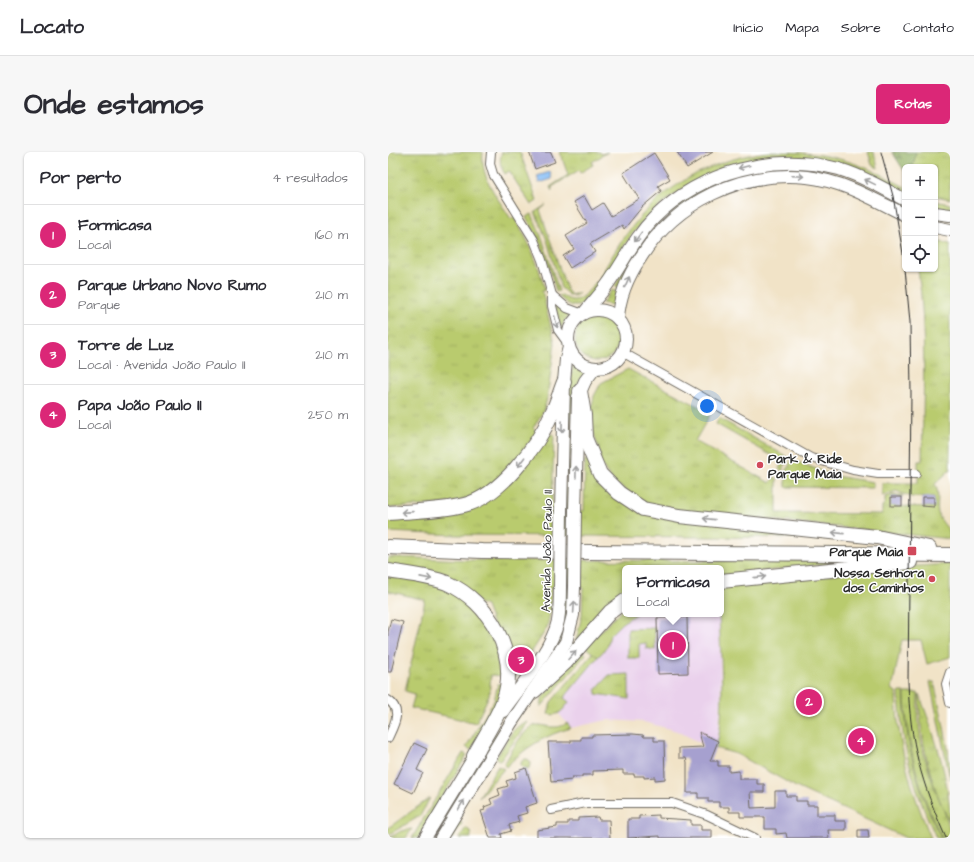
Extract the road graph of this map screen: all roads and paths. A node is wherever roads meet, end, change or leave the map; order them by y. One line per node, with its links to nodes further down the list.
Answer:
1 (491, 152): 8 (street)
2 (902, 198): 9 (main road, one-way to 9)
3 (902, 213): 10 (main road, one-way to 3)
4 (938, 213): 5 (main road)
5 (950, 215)
6 (938, 228): 7 (main road)
7 (950, 230)
8 (552, 295): 9 (street); 11 (street, one-way to 11)
9 (583, 313): 10 (main road); 11 (main road)
10 (618, 319): 12 (main road)
11 (569, 346): 13 (main road); 14 (main road, Avenida João Paulo II)
12 (622, 352): 13 (main road); 16 (street)
13 (595, 368): 15 (main road)
14 (564, 382): 17 (highway, one-way to 17); 29 (main road, Avenida João Paulo II, one-way to 29, bridge)
15 (580, 390): 20 (highway, one-way to 15); 25 (main road, one-way to 15, bridge)
16 (916, 474)
17 (388, 513)
18 (388, 542): 20 (highway)
19 (388, 547): 20 (highway)
20 (943, 552): 22 (highway, one-way to 20)
21 (388, 571): 29 (highway, one-way to 29)
22 (724, 581)
23 (622, 603): 25 (highway, one-way to 23)
24 (950, 672): 27 (street)
25 (534, 691): 32 (main road, one-way to 25)
26 (388, 700): 28 (street)
27 (950, 703)
28 (388, 738)
29 (474, 756): 31 (main road, Avenida João Paulo II)
30 (551, 810): 33 (street)
31 (425, 838)
32 (441, 838)
33 (755, 838)

